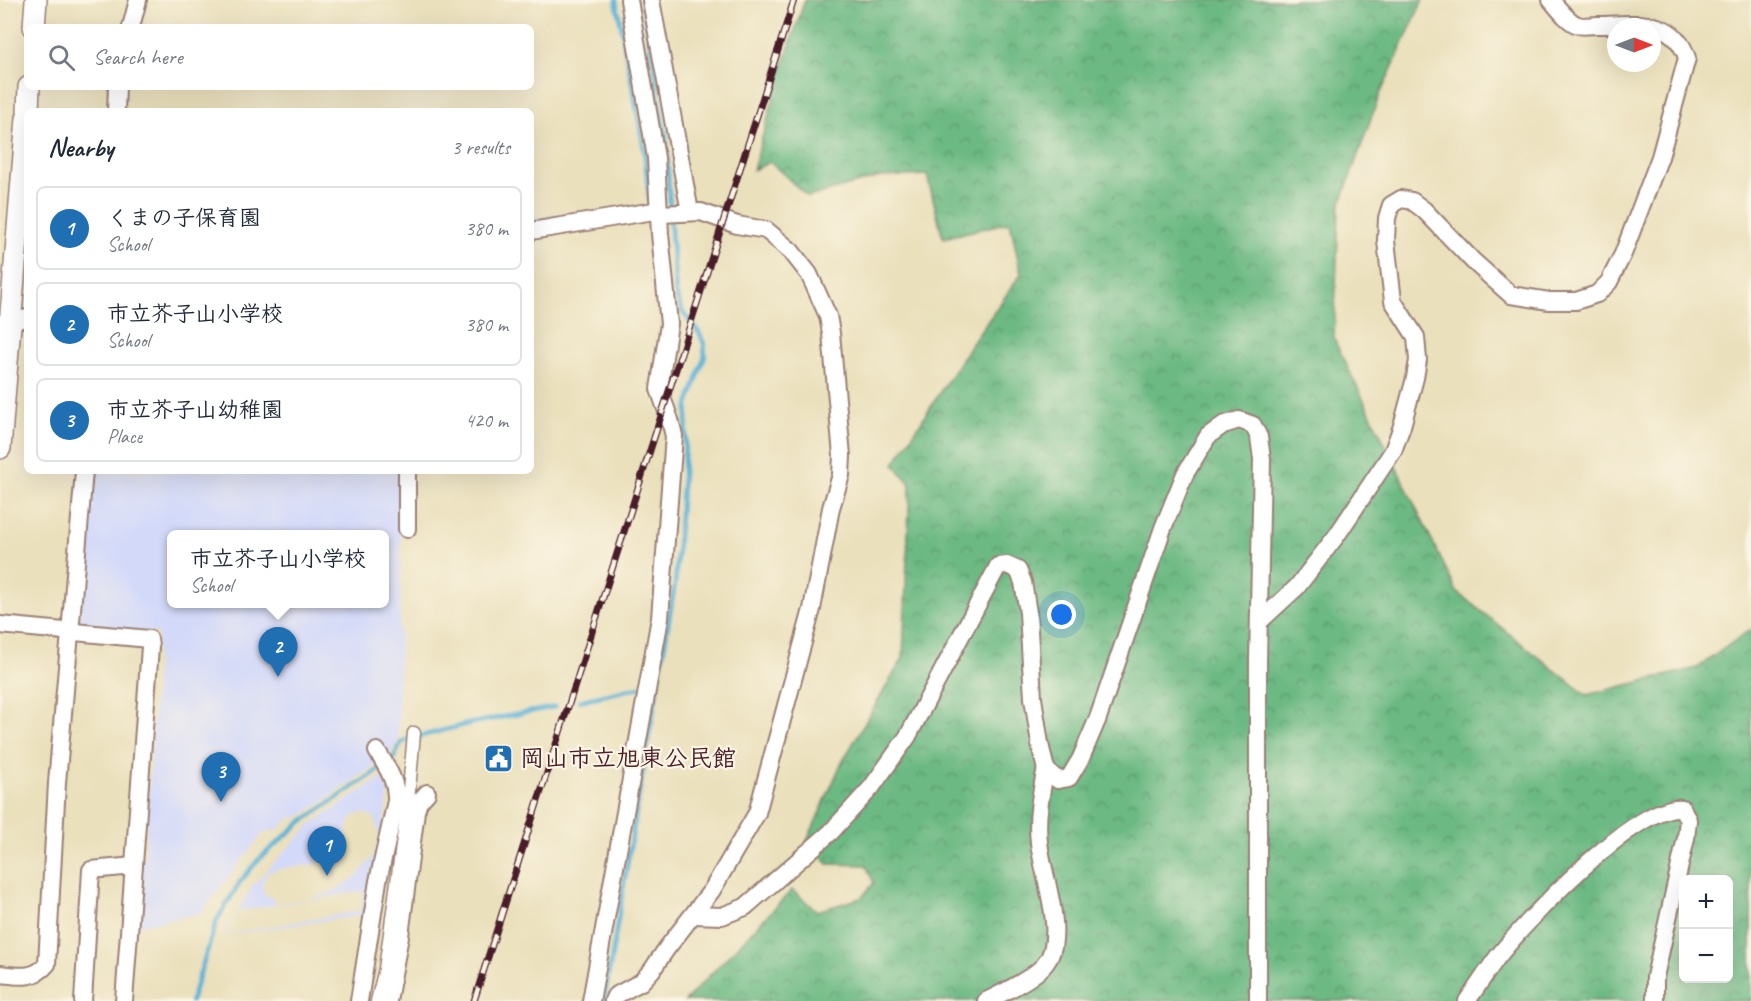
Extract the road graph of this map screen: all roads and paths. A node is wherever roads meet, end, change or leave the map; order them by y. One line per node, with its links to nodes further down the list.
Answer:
1 (36, 0): 6 (street)
2 (138, 0): 7 (street)
3 (628, 0): 13 (street)
4 (651, 0): 13 (street)
5 (1551, 0): 20 (street)
6 (34, 24)
7 (132, 24)
8 (29, 90): 10 (street)
9 (117, 90): 11 (street)
10 (28, 108)
11 (116, 108)
12 (24, 162): 15 (street)
13 (670, 212): 14 (street); 28 (street); 35 (street)
14 (534, 231)
15 (13, 321): 16 (street)
16 (0, 448)
17 (84, 474): 22 (street)
18 (407, 474): 19 (street)
19 (407, 530)
20 (1259, 622): 25 (street); 38 (street)
21 (0, 625): 22 (street)
22 (70, 631): 27 (street); 29 (street)
23 (413, 738): 33 (street)
24 (383, 761): 32 (street)
25 (1046, 768): 28 (street); 37 (street)
26 (427, 794): 34 (street)
27 (134, 866): 30 (street); 31 (street)
28 (694, 915): 36 (street)
29 (0, 975)
30 (83, 1001)
31 (124, 1001)
32 (359, 1001)
33 (377, 1001)
34 (388, 1001)
35 (591, 1001)
36 (614, 1001)
37 (986, 1001)
38 (1258, 1001)
39 (1467, 1001): 40 (street)
40 (1655, 1001)

